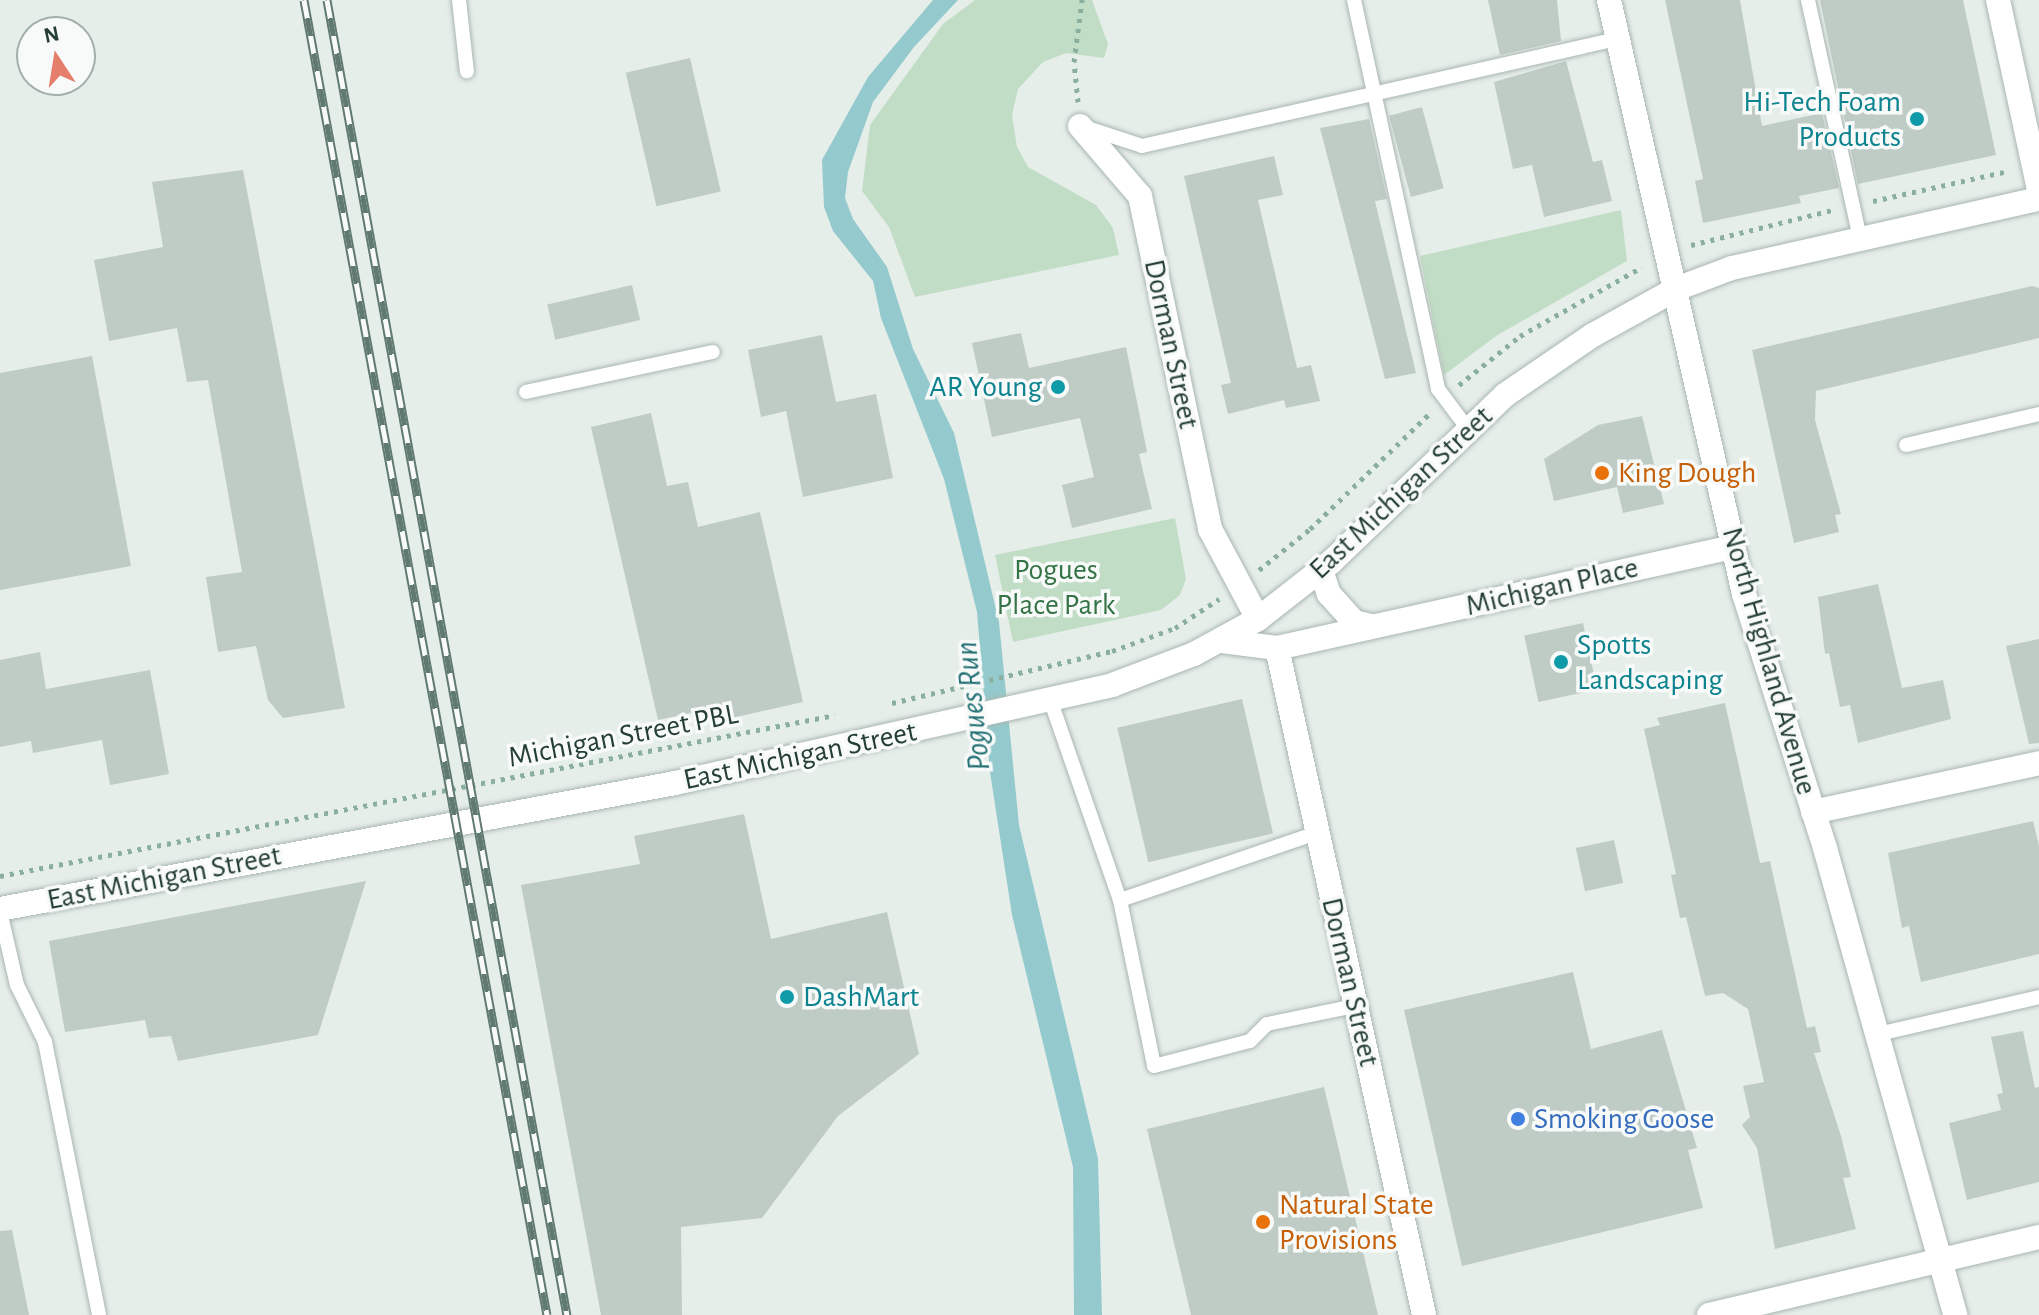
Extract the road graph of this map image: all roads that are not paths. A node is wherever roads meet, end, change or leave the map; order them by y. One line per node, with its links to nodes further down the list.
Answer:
1 (459, 0): 7 (lane)
2 (1354, 0): 8 (lane)
3 (1609, 0): 6 (street, North Highland Avenue)
4 (1808, 0): 12 (lane)
5 (1998, 0): 10 (street)
6 (1617, 39): 8 (lane); 13 (street, North Highland Avenue)
7 (467, 72)
8 (1374, 94): 9 (lane); 17 (lane)
9 (1080, 126): 21 (street, Dorman Street)
10 (2039, 189)
11 (2039, 199): 12 (street, East Michigan Street)
12 (1860, 239): 13 (street, East Michigan Street)
13 (1676, 289): 17 (street, East Michigan Street); 19 (street, North Highland Avenue)
14 (713, 352): 15 (lane)
15 (526, 392)
16 (2039, 414): 18 (lane)
17 (1468, 429): 20 (street, East Michigan Street)
18 (1906, 445)
19 (1733, 547): 22 (street, Michigan Place); 27 (street, North Highland Avenue)
20 (1321, 570): 21 (street, East Michigan Street); 22 (street)
21 (1258, 619): 23 (street, East Michigan Street)
22 (1371, 626): 24 (street, Michigan Place)
23 (1222, 641): 24 (street, Michigan Place); 25 (street, East Michigan Street)
24 (1277, 648): 28 (street, Dorman Street)
25 (1048, 702): 29 (lane); 30 (street, East Michigan Street)
26 (2039, 763): 27 (street)
27 (1813, 812): 33 (street, North Highland Avenue)
28 (1317, 833): 29 (lane); 32 (street, Dorman Street)
29 (1120, 900): 32 (lane)
30 (0, 910): 36 (lane)
31 (2039, 997): 33 (lane)
32 (1355, 1006): 37 (street, Dorman Street)
33 (1878, 1034): 35 (street, North Highland Avenue)
34 (2039, 1237): 35 (street)
35 (1942, 1259): 38 (street); 39 (street, North Highland Avenue)
36 (99, 1315)
37 (1424, 1315)
38 (1709, 1315)
39 (1955, 1315)

